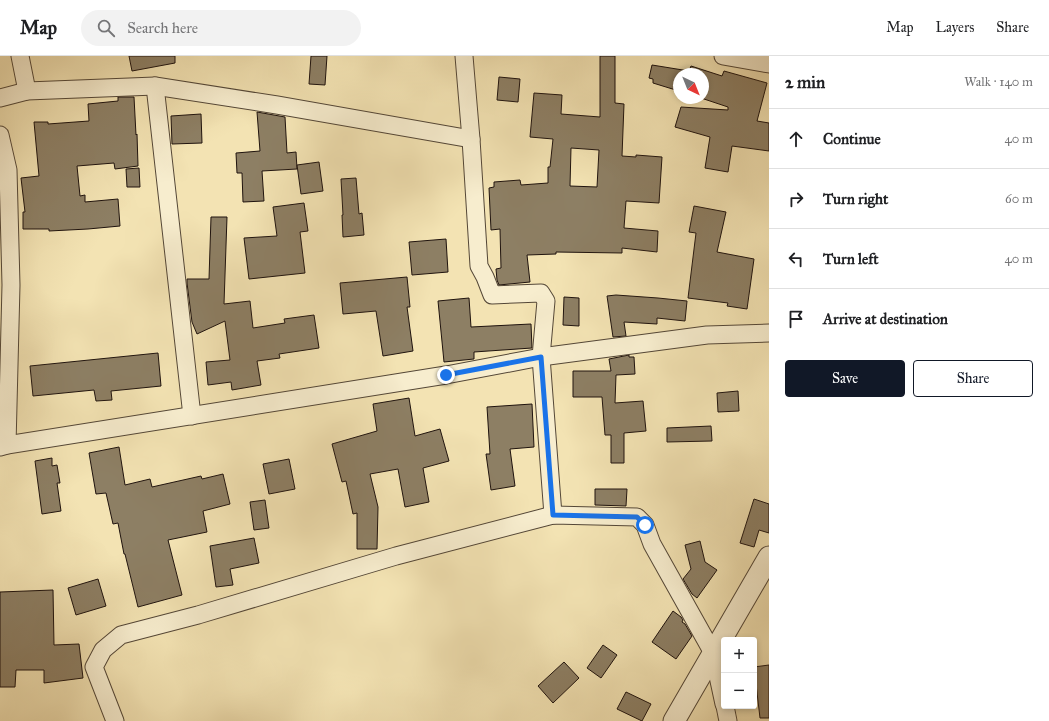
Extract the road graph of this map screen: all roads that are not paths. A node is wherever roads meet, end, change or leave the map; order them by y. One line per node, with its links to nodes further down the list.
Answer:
1 (20, 56): 6 (street)
2 (464, 56): 9 (street)
3 (723, 56): 4 (street)
4 (769, 64)
5 (155, 86): 6 (street); 9 (street); 12 (street)
6 (27, 91): 7 (street)
7 (0, 98)
8 (0, 135): 13 (street)
9 (471, 139): 11 (street)
10 (769, 333): 11 (street)
11 (541, 357): 12 (street); 14 (street)
12 (192, 416): 13 (street)
13 (4, 446)
14 (553, 515): 16 (street); 19 (street)
15 (769, 556): 16 (street)
16 (713, 653): 17 (street); 20 (street)
17 (721, 691)
18 (725, 709): 21 (street)
19 (115, 721)
20 (674, 721)
21 (728, 721)

